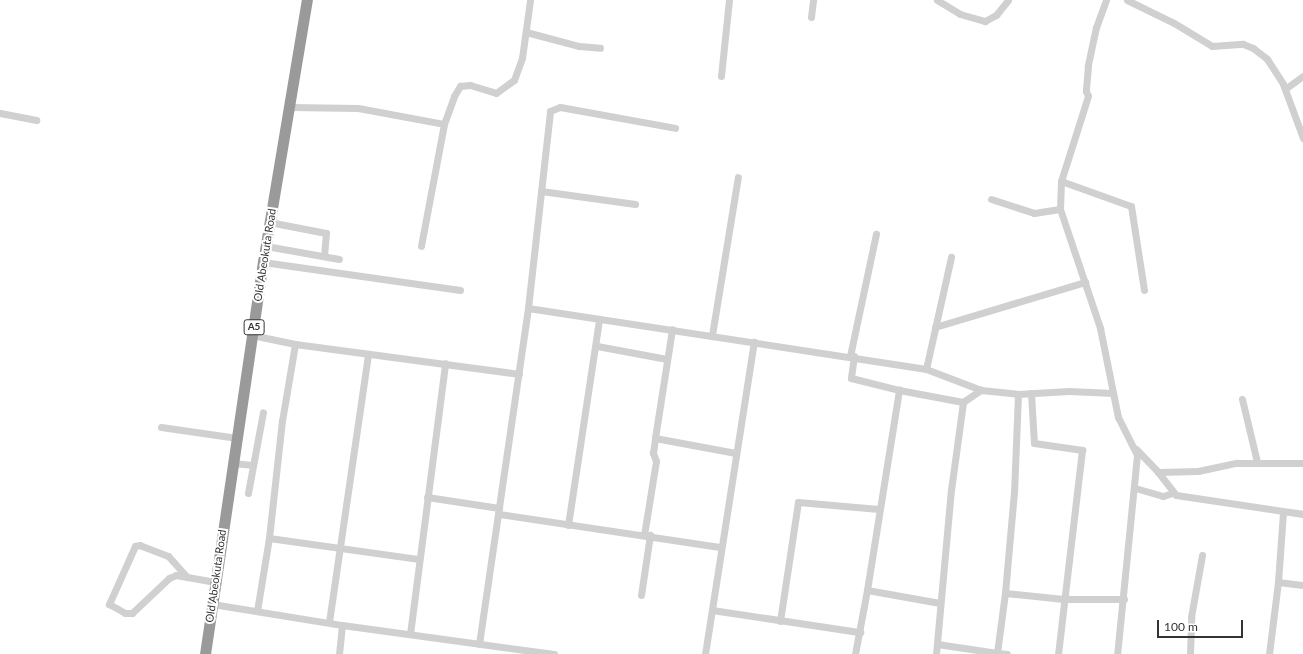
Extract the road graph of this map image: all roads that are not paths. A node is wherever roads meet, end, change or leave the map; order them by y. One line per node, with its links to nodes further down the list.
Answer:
1 (307, 0): 15 (highway, Old Abeokuta Road / A5)
2 (530, 0): 10 (street)
3 (729, 0): 12 (street)
4 (813, 0): 9 (street)
5 (937, 0): 6 (street)
6 (1008, 0)
7 (1106, 0): 23 (street)
8 (1127, 0): 14 (street)
9 (810, 17)
10 (526, 32): 11 (street); 18 (street)
11 (600, 48)
12 (721, 76)
13 (1303, 76): 14 (street)
14 (1285, 89): 19 (street)
15 (290, 107): 18 (street); 28 (highway, Old Abeokuta Road / A5)
16 (0, 114): 17 (street)
17 (36, 120)
18 (444, 124): 31 (street)
19 (1301, 126): 21 (street)
20 (675, 128): 24 (street)
21 (1303, 138)
22 (738, 177): 43 (street)
23 (1061, 181): 27 (street); 38 (street)
24 (541, 191): 26 (street); 39 (street)
25 (991, 199): 27 (street)
26 (635, 204)
27 (1060, 209): 36 (street)
28 (269, 222): 30 (highway, Old Abeokuta Road / A5); 32 (street)
29 (876, 234): 49 (street)
30 (266, 246): 32 (street); 35 (highway, Old Abeokuta Road / A5)
31 (421, 246)
32 (324, 256): 34 (street)
33 (951, 257): 41 (street)
34 (339, 259)
35 (263, 262): 37 (street); 44 (highway, Old Abeokuta Road / A5)
36 (1085, 282): 41 (street); 57 (street)
37 (460, 290)
38 (1144, 290)
39 (528, 308): 40 (street); 53 (street)
40 (599, 319): 42 (street); 47 (street)
41 (935, 327): 52 (street)
42 (672, 329): 43 (street); 50 (street)
43 (712, 335): 45 (street)
44 (252, 336): 46 (street); 63 (highway, Old Abeokuta Road / A5)
45 (754, 342): 49 (street); 66 (street)
46 (295, 344): 48 (street); 82 (street)
47 (597, 346): 50 (street); 80 (street)
48 (368, 354): 51 (street); 83 (street)
49 (852, 356): 52 (street); 54 (street)
50 (667, 359): 64 (street)
51 (446, 363): 53 (street); 75 (street)
52 (926, 369): 55 (street)
53 (519, 374): 77 (street)
54 (899, 390): 60 (street); 76 (street)
55 (981, 390): 58 (street); 60 (street)
56 (1031, 393): 57 (street); 58 (street); 94 (street)
57 (1113, 393): 65 (street)
58 (1018, 394): 92 (street)
59 (1242, 399): 67 (street)
60 (963, 402): 96 (street)
61 (263, 412): 70 (street)
62 (161, 427): 63 (street)
63 (237, 438): 68 (highway, Old Abeokuta Road / A5)
64 (655, 438): 66 (street); 81 (street)
65 (1133, 445): 71 (street); 72 (street)
66 (736, 454): 84 (street)
67 (1257, 462): 69 (street); 71 (street)
68 (233, 463): 70 (street); 88 (highway, Old Abeokuta Road / A5)
69 (1303, 463)
70 (252, 465): 73 (street)
71 (1158, 472): 74 (street)
72 (1135, 488): 74 (street); 95 (street)
73 (248, 493)
74 (1172, 493): 78 (street)
75 (427, 497): 77 (street); 86 (street)
76 (878, 510): 91 (street); 100 (street)
77 (499, 511): 80 (street); 105 (street)
78 (1283, 512): 79 (street); 89 (street)
79 (1303, 514)
80 (568, 525): 81 (street)
81 (647, 535): 84 (street); 93 (street)
82 (270, 538): 83 (street); 99 (street)
83 (340, 546): 86 (street); 101 (street)
84 (720, 547): 98 (street)
85 (1202, 555): 117 (street)
86 (418, 559): 104 (street)
87 (187, 576): 87 (street); 88 (street)
88 (215, 582): 97 (highway, Old Abeokuta Road / A5)
89 (1278, 582): 90 (street); 118 (street)
90 (1303, 586)
91 (867, 590): 96 (street); 103 (street)
92 (1005, 593): 94 (street); 107 (street)
93 (640, 595)
94 (1064, 599): 95 (street); 115 (street)
95 (1124, 599): 116 (street)
96 (940, 603): 106 (street)
97 (212, 604): 99 (street); 108 (highway, Old Abeokuta Road / A5)
98 (712, 610): 100 (street); 111 (street)
99 (257, 611): 101 (street)
100 (780, 621): 103 (street)
101 (329, 622): 102 (street)
102 (342, 625): 104 (street); 109 (street)
103 (860, 632): 112 (street)
104 (410, 634): 105 (street)
105 (479, 644): 110 (street)
106 (937, 644): 107 (street); 113 (street)
107 (997, 652): 114 (street)
108 (205, 654)
109 (339, 654)
110 (554, 654)
111 (704, 654)
112 (855, 654)
113 (936, 654)
114 (1007, 654)
115 (1058, 654)
116 (1117, 654)
117 (1190, 654)
118 (1269, 654)

